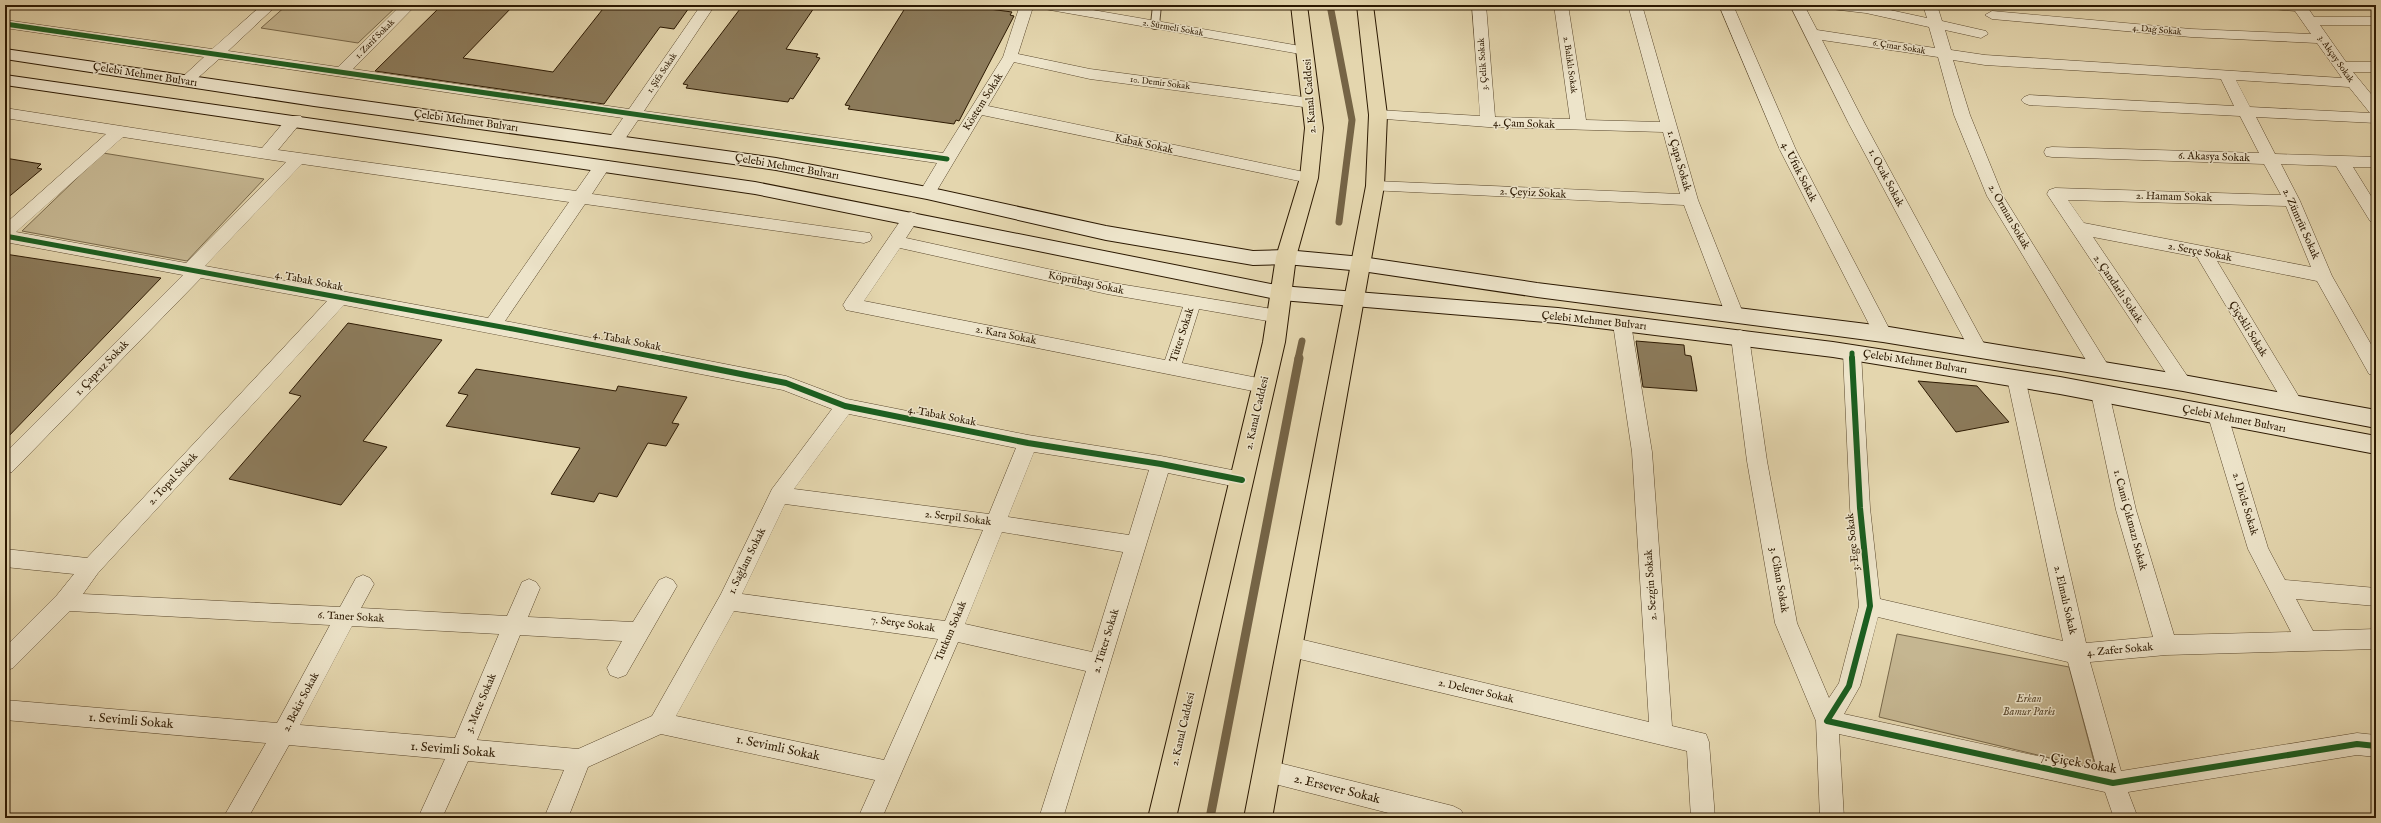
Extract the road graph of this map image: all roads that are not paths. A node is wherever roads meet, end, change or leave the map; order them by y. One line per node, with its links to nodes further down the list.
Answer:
1 (270, 5): 31 (street)
2 (409, 5): 36 (street, 1. Zarif Sokak)
3 (708, 5): 48 (street, 1. Şifa Sokak)
4 (1027, 5): 32 (street, Köstem Sokak)
5 (1039, 5): 24 (street, 2. Sürmeli Sokak)
6 (1157, 5): 24 (lane)
7 (1298, 5): 28 (main road, 2. Kanal Caddesi)
8 (1365, 5): 49 (main road)
9 (1479, 5): 52 (street, 3. Çelik Sokak)
10 (1562, 5): 53 (street, 2. Balıklı Sokak)
11 (1635, 5): 54 (street, 1. Çapa Sokak)
12 (1726, 5): 92 (street, 4. Ufuk Sokak)
13 (1798, 5): 25 (street, 1. Ocak Sokak)
14 (1831, 5): 18 (street)
15 (1930, 5): 23 (street, 2. Orman Sokak)
16 (2272, 5): 17 (street)
17 (2299, 6): 20 (street, 3. Akçay Sokak)
18 (1865, 7): 23 (street)
19 (1992, 10): 26 (street); 27 (street, 4. Dağ Sokak)
20 (2310, 21): 21 (street); 27 (street, 3. Akçay Sokak)
21 (2376, 21)
22 (5, 24): 31 (street)
23 (1936, 24): 26 (street); 30 (street, 2. Orman Sokak)
24 (1155, 25): 28 (street, 2. Sürmeli Sokak)
25 (1812, 34): 30 (street, 6. Çınar Sokak); 94 (street, 1. Ocak Sokak)
26 (1981, 34): 33 (street)
27 (2323, 39): 34 (street, 3. Akçay Sokak)
28 (1306, 51): 43 (main road, 2. Kanal Caddesi)
29 (5, 54): 39 (main road, Çelebi Mehmet Bulvarı)
30 (1945, 54): 33 (street, 6. Çınar Sokak); 98 (street, 2. Orman Sokak)
31 (215, 55): 36 (street); 39 (street)
32 (1010, 57): 43 (street, 10. Demir Sokak); 44 (street, Köstem Sokak)
33 (1985, 60): 37 (street, 6. Çınar Sokak)
34 (2341, 67): 35 (street); 40 (street, 3. Akçay Sokak)
35 (2376, 67)
36 (341, 72): 48 (street)
37 (2227, 77): 40 (street, 6. Çınar Sokak); 46 (street, 2. Zümrüt Sokak)
38 (5, 80): 51 (main road, Çelebi Mehmet Bulvarı)
39 (186, 81): 56 (main road, Çelebi Mehmet Bulvarı)
40 (2353, 83): 41 (street, 3. Akçay Sokak)
41 (2371, 99): 45 (street, 3. Akçay Sokak)
42 (2029, 100): 46 (street)
43 (1311, 103): 65 (main road, 2. Kanal Caddesi)
44 (978, 109): 61 (street, Köstem Sokak); 65 (street, Kabak Sokak)
45 (2376, 110)
46 (2247, 111): 50 (street); 60 (street, 2. Zümrüt Sokak)
47 (5, 113): 55 (street)
48 (634, 114): 56 (street, 1. Şifa Sokak); 61 (street)
49 (1378, 116): 52 (street, 4. Çam Sokak); 66 (main road)
50 (2376, 118)
51 (295, 120): 58 (street); 64 (main road, Çelebi Mehmet Bulvarı)
52 (1488, 122): 53 (street, 4. Çam Sokak)
53 (1579, 126): 54 (street, 4. Çam Sokak)
54 (1670, 127): 70 (street, 1. Çapa Sokak)
55 (118, 132): 58 (street); 75 (street)
56 (615, 141): 67 (main road, Çelebi Mehmet Bulvarı)
57 (2052, 152): 60 (street, 6. Akasya Sokak)
58 (266, 154): 59 (street)
59 (299, 158): 69 (street); 82 (street, 1. Çapraz Sokak)
60 (2270, 159): 62 (street, 6. Akasya Sokak); 71 (street, 2. Zümrüt Sokak)
61 (947, 160): 67 (street, Köstem Sokak)
62 (2341, 161): 63 (street, 6. Akasya Sokak); 72 (street)
63 (2376, 162)
64 (603, 165): 69 (street); 73 (main road, Çelebi Mehmet Bulvarı)
65 (1309, 178): 80 (main road, 2. Kanal Caddesi)
66 (1375, 186): 70 (street, 2. Çeyiz Sokak); 81 (main road)
67 (927, 193): 80 (main road, Çelebi Mehmet Bulvarı)
68 (2055, 194): 71 (street, 2. Hamam Sokak); 74 (street, 2. Çandarlı Sokak)
69 (579, 197): 77 (street); 91 (street)
70 (1690, 200): 88 (street, 1. Çapa Sokak)
71 (2292, 201): 83 (street, 2. Zümrüt Sokak)
72 (2376, 217)
73 (911, 218): 78 (street, 2. Kara Sokak); 84 (main road, Çelebi Mehmet Bulvarı)
74 (2077, 228): 79 (street, 2. Serçe Sokak); 100 (street, 2. Çandarlı Sokak)
75 (5, 233)
76 (5, 236): 82 (street, 4. Tabak Sokak)
77 (864, 237)
78 (895, 241): 87 (street, Köprübaşı Sokak); 96 (street, 2. Kara Sokak)
79 (2203, 253): 83 (street, 2. Serçe Sokak); 103 (street, Çiçekli Sokak)
80 (1286, 257): 81 (main road, Çelebi Mehmet Bulvarı); 84 (main road, 2. Kanal Caddesi)
81 (1362, 264): 86 (main road); 88 (main road, Çelebi Mehmet Bulvarı)
82 (194, 269): 85 (street, 4. Tabak Sokak); 110 (street, 1. Çapraz Sokak)
83 (2324, 276): 97 (street, 2. Zümrüt Sokak)
84 (1281, 293): 86 (main road, Çelebi Mehmet Bulvarı); 89 (main road, 2. Kanal Caddesi)
85 (341, 297): 91 (street, 4. Tabak Sokak); 116 (street, 2. Topal Sokak)
86 (1355, 297): 90 (main road, Çelebi Mehmet Bulvarı); 132 (main road)
87 (1192, 302): 89 (street, Köprübaşı Sokak); 96 (street, Tüter Sokak)
88 (1734, 314): 92 (main road, Çelebi Mehmet Bulvarı)
89 (1279, 316): 101 (main road, 2. Kanal Caddesi)
90 (1622, 324): 93 (main road, Çelebi Mehmet Bulvarı); 141 (street, 2. Sezgin Sokak)
91 (493, 325): 104 (street, 4. Tabak Sokak)
92 (1883, 334): 94 (main road, Çelebi Mehmet Bulvarı)
93 (1740, 337): 95 (main road, Çelebi Mehmet Bulvarı); 139 (street, 3. Cihan Sokak)
94 (1978, 349): 98 (main road, Çelebi Mehmet Bulvarı)
95 (1852, 353): 99 (main road, Çelebi Mehmet Bulvarı); 124 (street, 3. Ege Sokak)
96 (1171, 368): 101 (street, 2. Kara Sokak)
97 (2376, 369)
98 (2102, 370): 100 (main road, Çelebi Mehmet Bulvarı)
99 (2016, 378): 102 (main road, Çelebi Mehmet Bulvarı); 133 (street, 2. Elmalı Sokak)
100 (2183, 383): 103 (main road, Çelebi Mehmet Bulvarı)
101 (1263, 386): 111 (main road, 2. Kanal Caddesi)
102 (2100, 393): 105 (main road, Çelebi Mehmet Bulvarı); 131 (street, 1. Cami Çıkmazı Sokak)
103 (2295, 405): 106 (main road, Çelebi Mehmet Bulvarı)
104 (845, 406): 107 (street, 4. Tabak Sokak); 112 (street, 1. Sağlam Sokak)
105 (2218, 416): 108 (main road, Çelebi Mehmet Bulvarı); 120 (street, 2. Dicle Sokak)
106 (2376, 419)
107 (1028, 444): 109 (street, 4. Tabak Sokak); 113 (street, Tutkun Sokak)
108 (2376, 445)
109 (1161, 464): 111 (street, 4. Tabak Sokak); 114 (street, 2. Tüter Sokak)
110 (5, 466)
111 (1242, 480): 153 (main road, 2. Kanal Caddesi)
112 (779, 495): 113 (street, 2. Serpil Sokak); 122 (street, 1. Sağlam Sokak)
113 (996, 523): 114 (street, 2. Serpil Sokak); 127 (street, Tutkun Sokak)
114 (1136, 545): 135 (street, 2. Tüter Sokak)
115 (5, 558): 116 (street)
116 (91, 567): 123 (street, 2. Topal Sokak)
117 (363, 584): 125 (street, 2. Bekir Sokak)
118 (666, 586): 128 (street)
119 (529, 588): 126 (street, 3. Mete Sokak)
120 (2279, 589): 121 (street); 130 (street, 2. Dicle Sokak)
121 (2376, 597)
122 (728, 601): 127 (street, 7. Serçe Sokak); 138 (street, 1. Sağlam Sokak)
123 (65, 602): 125 (street, 6. Taner Sokak); 134 (street, 2. Topal Sokak)
124 (1870, 606): 133 (street, 4. Zafer Sokak); 139 (street, 3. Ege Sokak)
125 (346, 617): 126 (street, 6. Taner Sokak); 140 (street, 2. Bekir Sokak)
126 (513, 625): 128 (street, 6. Taner Sokak); 143 (street, 3. Mete Sokak)
127 (952, 631): 135 (street, 7. Serçe Sokak); 146 (street, Tutkun Sokak)
128 (638, 632): 136 (street)
129 (2376, 639): 130 (street, 4. Zafer Sokak)
130 (2307, 642): 131 (street, 4. Zafer Sokak)
131 (2166, 645): 133 (street, 4. Zafer Sokak)
132 (1291, 647): 141 (street, 2. Delener Sokak); 145 (main road)
133 (2078, 654): 147 (street, 2. Elmalı Sokak)
134 (5, 661)
135 (1099, 664): 152 (street, 2. Tüter Sokak)
136 (618, 668)
137 (5, 710): 140 (street, 1. Sevimli Sokak)
138 (660, 722): 144 (street, 1. Sevimli Sokak); 146 (street, 1. Sevimli Sokak)
139 (1827, 722): 147 (street, 7. Çiçek Sokak); 157 (street, 3. Cihan Sokak)
140 (284, 733): 143 (street, 1. Sevimli Sokak); 148 (street, 2. Bekir Sokak)
141 (1661, 735): 156 (street)
142 (2376, 746): 147 (street, 7. Çiçek Sokak)
143 (461, 751): 144 (street, 1. Sevimli Sokak); 149 (street, 3. Mete Sokak)
144 (579, 760): 150 (street)
145 (1267, 771): 154 (main road); 155 (street, 2. Ersever Sokak)
146 (889, 772): 151 (street, Tutkun Sokak)
147 (2113, 783): 158 (street, 2. Elmalı Sokak)
148 (235, 818)
149 (430, 818)
150 (556, 818)
151 (870, 818)
152 (1052, 818)
153 (1162, 818)
154 (1258, 818)
155 (1453, 818)
156 (1703, 818)
157 (1832, 818)
158 (2126, 818)

